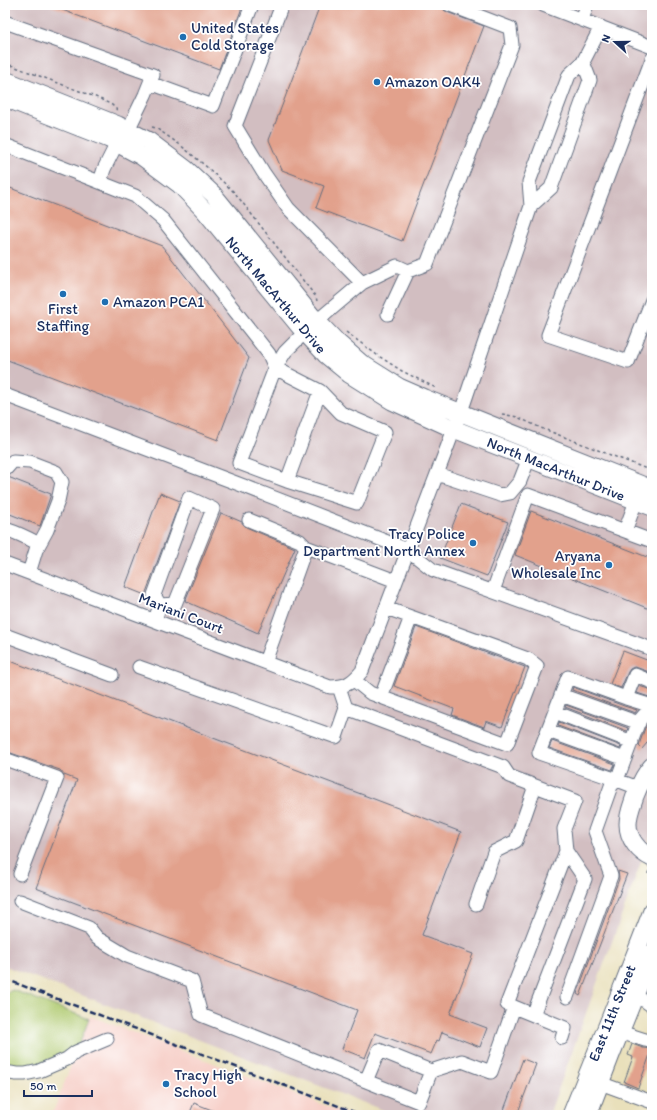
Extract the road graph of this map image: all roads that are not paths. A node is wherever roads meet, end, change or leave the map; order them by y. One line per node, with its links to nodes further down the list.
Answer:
1 (252, 5): 13 (street)
2 (282, 5): 21 (street)
3 (450, 5): 20 (street)
4 (543, 5): 6 (street)
5 (587, 5): 6 (street)
6 (582, 20): 8 (street)
7 (5, 22): 13 (street)
8 (601, 26): 9 (street); 11 (street)
9 (652, 47)
10 (652, 59): 22 (street)
11 (583, 62): 19 (street); 19 (street)
12 (5, 80): 15 (main road, North MacArthur Drive)
13 (150, 83): 15 (street)
14 (5, 98): 16 (main road, North MacArthur Drive)
15 (131, 125): 16 (street); 24 (main road, North MacArthur Drive)
16 (117, 143): 18 (street); 24 (main road, North MacArthur Drive)
17 (5, 145): 18 (street)
18 (100, 182): 25 (street)
19 (531, 206): 28 (street)
20 (408, 271): 21 (street); 23 (street)
21 (362, 283): 24 (street)
22 (652, 300)
23 (388, 314)
24 (315, 322): 25 (street); 28 (main road, North MacArthur Drive); 29 (main road, North MacArthur Drive)
25 (275, 368): 26 (street); 33 (street)
26 (320, 391): 33 (street); 33 (street)
27 (5, 395): 43 (street)
28 (460, 413): 29 (street); 34 (main road, North MacArthur Drive)
29 (454, 429): 30 (main road, North MacArthur Drive); 32 (street)
30 (529, 458): 32 (street); 35 (main road, North MacArthur Drive)
31 (5, 470): 41 (street)
32 (437, 474): 43 (street)
33 (287, 481)
34 (652, 489)
35 (636, 501): 36 (main road, North MacArthur Drive); 39 (street)
36 (652, 507)
37 (249, 520): 42 (street)
38 (5, 530): 41 (street)
39 (624, 531): 40 (street); 47 (street)
40 (652, 541)
41 (39, 544): 45 (street)
42 (306, 547): 46 (street); 54 (street)
43 (408, 550): 46 (street); 47 (street)
44 (5, 564): 45 (street, Mariani Court)
45 (29, 573): 51 (street, Mariani Court)
46 (396, 581): 49 (street)
47 (493, 592): 53 (street)
48 (160, 605): 48 (street); 51 (street)
49 (386, 608): 50 (street); 58 (street)
50 (411, 617): 60 (street); 60 (street)
51 (154, 620): 54 (street, Mariani Court)
52 (5, 635): 56 (street)
53 (652, 649)
54 (265, 662): 58 (street, Mariani Court)
55 (139, 667): 63 (street)
56 (112, 675)
57 (652, 682): 61 (street)
58 (346, 684): 60 (street); 63 (street)
59 (562, 695): 61 (street); 64 (street); 65 (street)
60 (381, 697)
61 (626, 698): 62 (street)
62 (652, 706): 65 (street)
63 (346, 708): 72 (street)
64 (555, 712): 66 (street); 67 (street)
65 (639, 723): 67 (street)
66 (548, 731): 69 (street); 71 (street)
67 (632, 742): 69 (street)
68 (5, 759): 76 (street)
69 (625, 759): 71 (street)
70 (652, 766): 73 (main road)
71 (617, 780): 73 (street); 81 (street)
72 (535, 786): 74 (street); 78 (street)
73 (638, 788): 75 (main road)
74 (566, 851): 84 (street); 85 (street)
75 (652, 858)
76 (20, 874)
77 (20, 901): 92 (street)
78 (476, 904)
79 (652, 911): 95 (main road, East 11th Street)
80 (652, 953): 82 (main road, East 11th Street)
81 (566, 997)
82 (634, 997): 83 (street); 86 (main road, East 11th Street)
83 (652, 1006)
84 (514, 1007): 85 (street); 90 (street)
85 (534, 1015): 87 (street)
86 (620, 1032): 89 (street); 93 (main road, East 11th Street)
87 (562, 1038)
88 (108, 1039): 91 (street)
89 (652, 1041)
90 (431, 1071): 92 (street); 92 (street)
91 (5, 1072)
92 (366, 1081)
93 (600, 1083): 94 (street); 96 (main road, East 11th Street)
94 (652, 1102)
95 (571, 1115)
96 (588, 1115)

